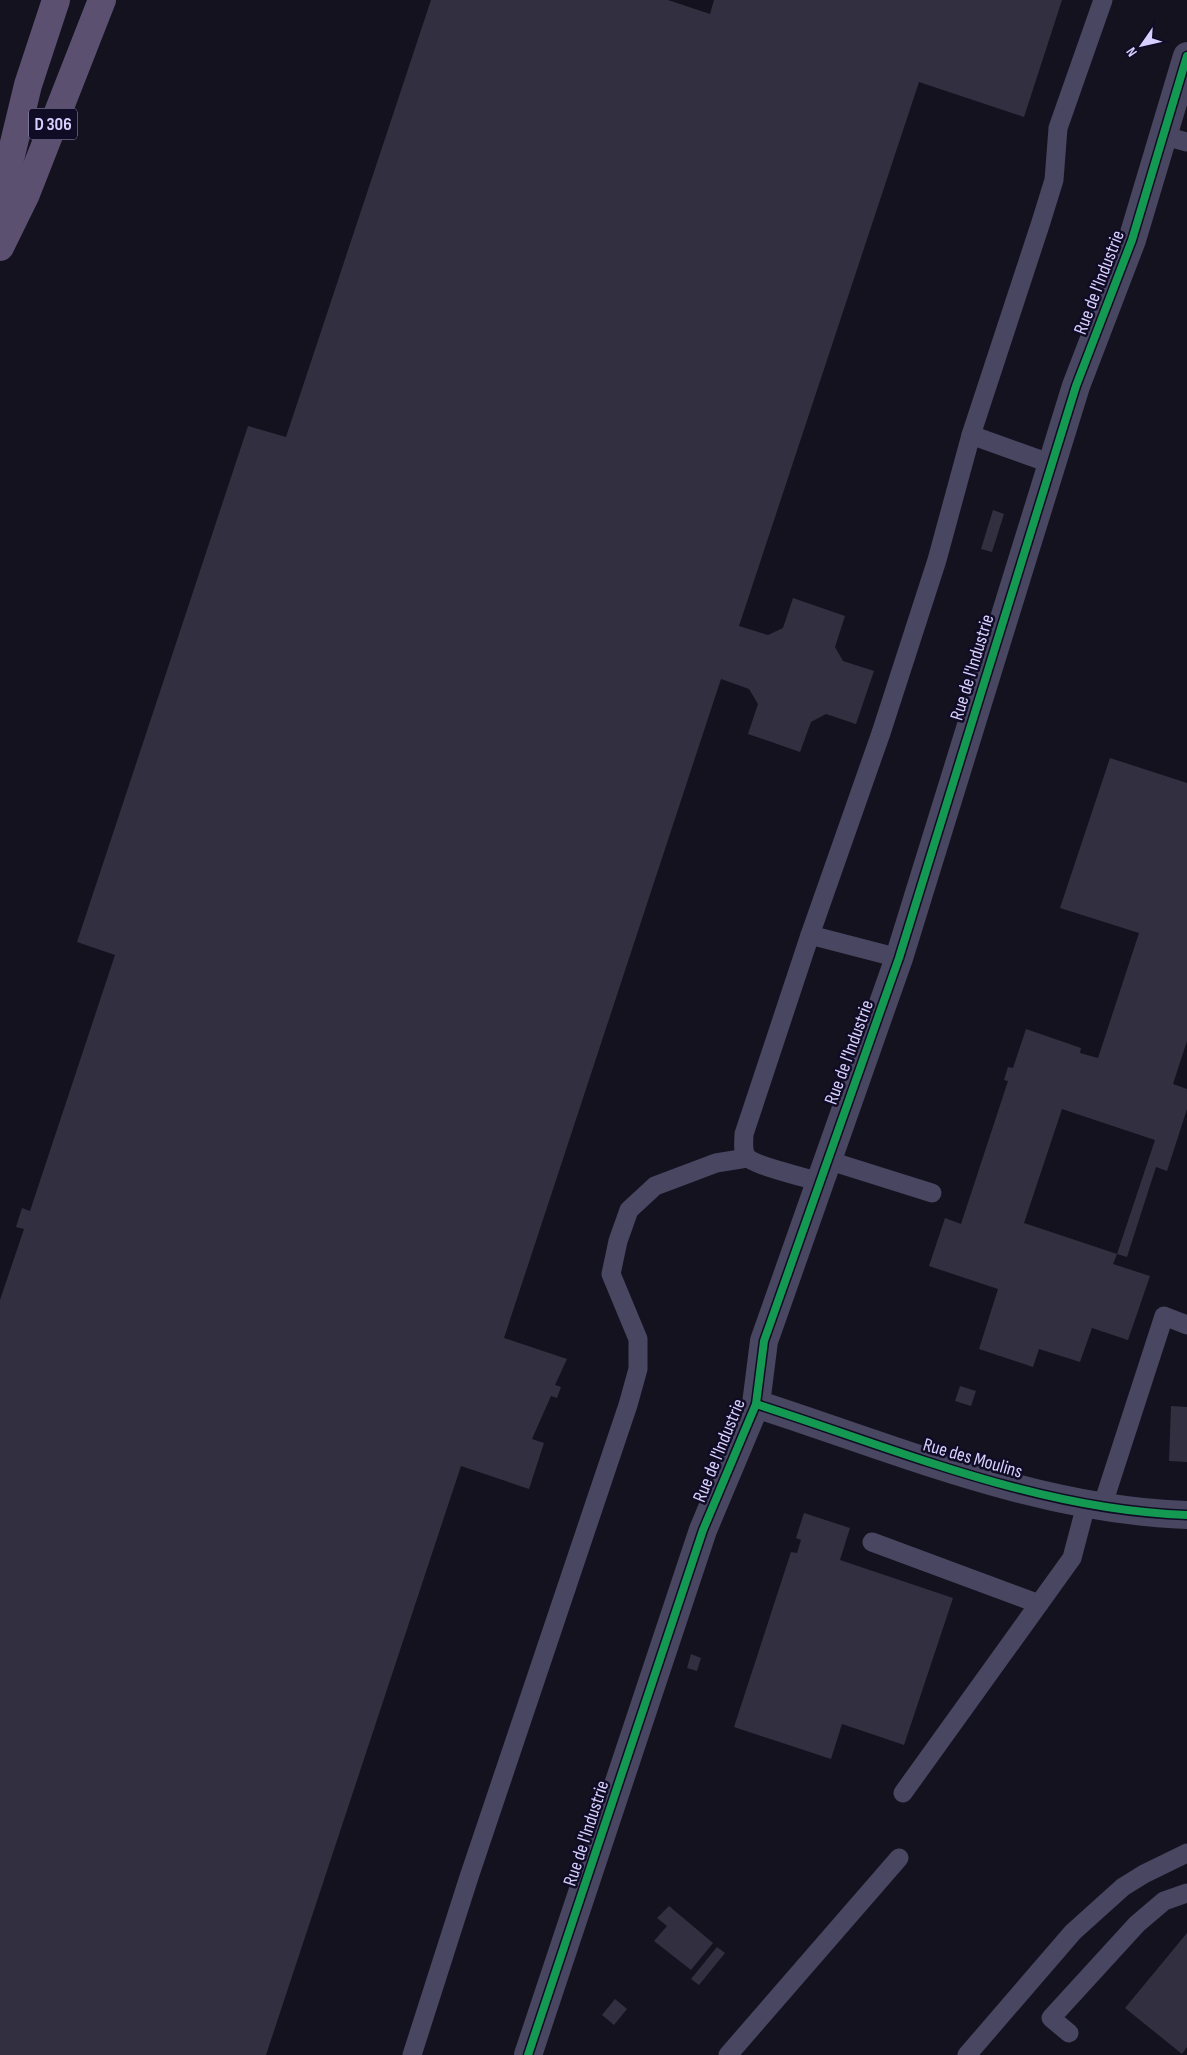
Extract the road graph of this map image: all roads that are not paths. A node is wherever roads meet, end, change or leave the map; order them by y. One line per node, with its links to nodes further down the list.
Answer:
1 (56, 0): 6 (main road, D 306)
2 (102, 0): 7 (main road, D 306)
3 (1103, 0): 8 (lane)
4 (1187, 56): 5 (street, Rue de l'Industrie)
5 (1176, 139): 9 (street, Rue de l'Industrie)
6 (0, 201)
7 (0, 247)
8 (971, 435): 9 (lane); 10 (lane)
9 (1052, 464): 11 (street, Rue de l'Industrie)
10 (810, 935): 11 (lane); 12 (lane)
11 (899, 958): 13 (street, Rue de l'Industrie)
12 (747, 1158): 13 (lane); 26 (lane)
13 (824, 1171): 14 (lane); 16 (street, Rue de l'Industrie)
14 (932, 1193)
15 (1187, 1325): 17 (lane)
16 (756, 1404): 17 (street, Rue des Moulins); 27 (street, Rue de l'Industrie)
17 (1094, 1506): 18 (street, Rue des Moulins); 20 (lane)
18 (1187, 1516)
19 (872, 1542): 20 (lane)
20 (1039, 1604): 21 (lane)
21 (903, 1793)
22 (1187, 1854): 29 (lane)
23 (899, 1858): 28 (lane)
24 (1187, 1893): 25 (lane)
25 (1069, 2033)
26 (412, 2055)
27 (528, 2055)
28 (728, 2055)
29 (967, 2055)

